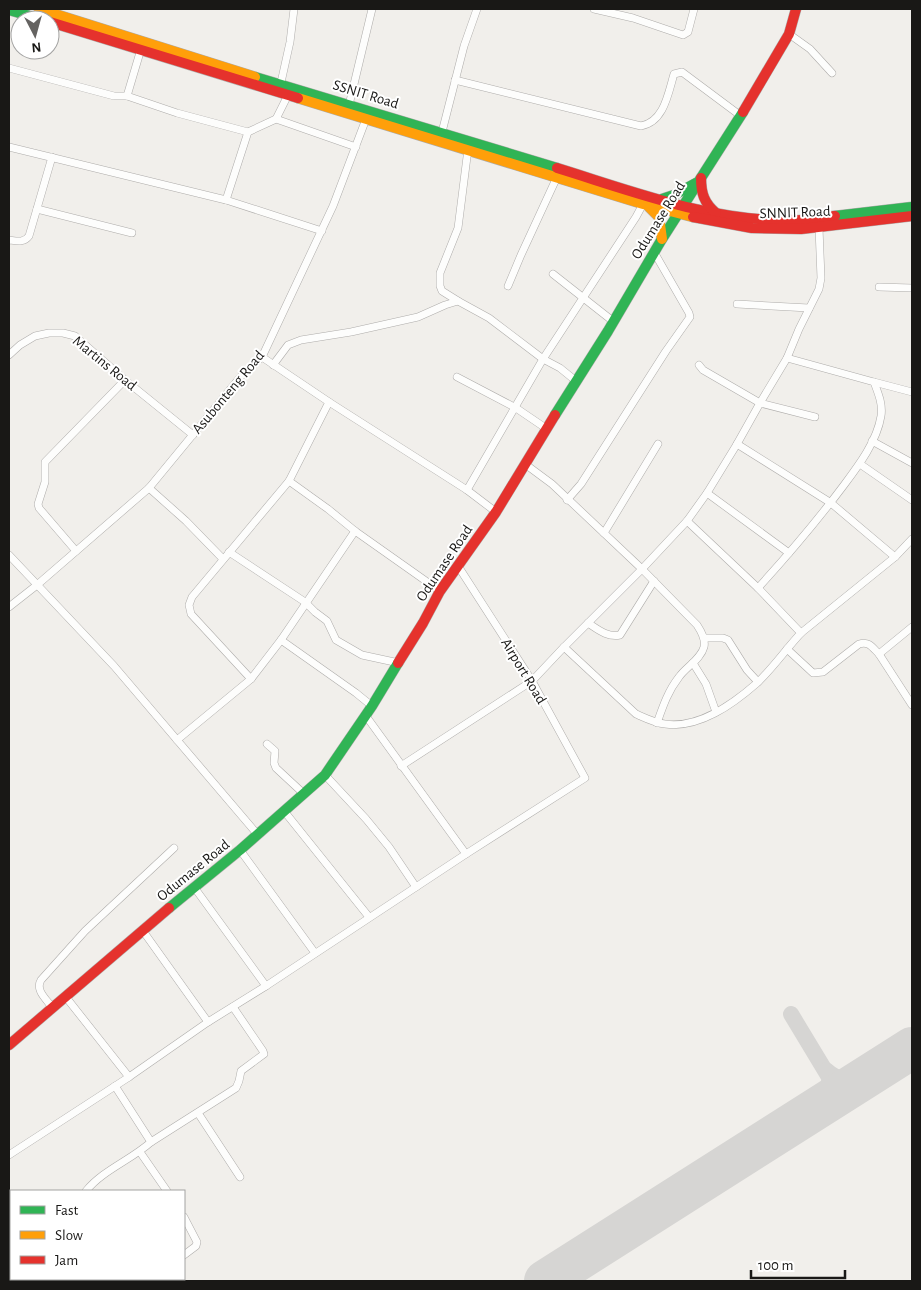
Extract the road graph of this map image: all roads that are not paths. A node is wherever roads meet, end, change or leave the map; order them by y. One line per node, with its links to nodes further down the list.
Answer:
1 (294, 9): 15 (street)
2 (372, 9): 17 (street)
3 (477, 9): 14 (street)
4 (594, 9): 5 (street)
5 (694, 9)
6 (796, 9): 9 (street, Odumase Road)
7 (60, 18): 13 (street, SSNIT Road)
8 (60, 19): 10 (street, SSNIT Road)
9 (789, 34): 12 (street); 18 (street, Odumase Road)
10 (141, 49): 13 (street, SSNIT Road); 16 (street)
11 (9, 68): 16 (street)
12 (832, 73)
13 (244, 77): 15 (street, SSNIT Road)
14 (455, 80): 18 (street); 22 (street)
15 (282, 91): 17 (street, SSNIT Road); 19 (street); 20 (street, SSNIT Road)
16 (127, 96): 21 (street)
17 (349, 105): 22 (street, SSNIT Road)
18 (741, 116): 28 (street, Odumase Road)
19 (276, 119): 21 (street); 24 (street)
20 (366, 119): 24 (street, Asubonteng Road); 25 (street, SSNIT Road)
21 (248, 132): 30 (street)
22 (442, 132): 29 (street, SSNIT Road)
23 (9, 147): 26 (street)
24 (356, 147): 39 (street, Asubonteng Road)
25 (468, 149): 27 (street, SSNIT Road); 49 (street)
26 (52, 157): 30 (street); 33 (street)
27 (557, 177): 31 (street, SSNIT Road); 45 (street)
28 (700, 180): 29 (street); 34 (street, Odumase Road); 35 (street)
29 (660, 199): 34 (street, SSNIT Road)
30 (226, 200): 39 (street)
31 (645, 205): 34 (street, SSNIT Road); 41 (street); 48 (street)
32 (912, 207): 35 (street, SNNIT Road)
33 (37, 209): 40 (street); 42 (street)
34 (682, 210): 35 (street, SNNIT Road); 37 (street, SNNIT Road); 41 (street, Odumase Road)
35 (717, 213)
36 (912, 216): 38 (street, SNNIT Road)
37 (704, 220): 38 (street, SNNIT Road); 41 (street)
38 (819, 228): 51 (street)
39 (322, 231): 54 (street, Asubonteng Road)
40 (132, 233)
41 (662, 239): 43 (street, Odumase Road)
42 (9, 240)
43 (654, 252): 52 (street, Odumase Road); 80 (street)
44 (553, 274): 48 (street)
45 (508, 286)
46 (880, 287): 47 (street)
47 (912, 288)
48 (582, 298): 52 (street); 56 (street)
49 (458, 301): 56 (street); 57 (street)
50 (737, 304): 51 (street)
51 (810, 308): 55 (street)
52 (614, 322): 61 (street, Odumase Road)
53 (9, 355): 60 (street, Martins Road)
54 (262, 357): 57 (street); 69 (street, Asubonteng Road)
55 (787, 358): 62 (street); 65 (street)
56 (544, 359): 61 (street); 66 (street)
57 (273, 365): 64 (street)
58 (699, 365): 65 (street)
59 (457, 376): 66 (street)
60 (125, 380): 69 (street, Martins Road); 88 (street)
61 (576, 381): 68 (street, Odumase Road)
62 (874, 382): 63 (street); 70 (street)
63 (912, 392)
64 (329, 402): 76 (street); 78 (street)
65 (760, 403): 67 (street); 72 (street)
66 (516, 408): 68 (street); 78 (street)
67 (815, 417)
68 (546, 430): 74 (street, Odumase Road)
69 (192, 435): 77 (street, Asubonteng Road)
70 (872, 441): 73 (street); 75 (street)
71 (658, 444): 86 (street)
72 (738, 444): 79 (street); 82 (street)
73 (912, 462)
74 (525, 464): 80 (street); 83 (street, Odumase Road)
75 (860, 464): 81 (street); 82 (street)
76 (289, 481): 85 (street); 89 (street)
77 (150, 488): 88 (street, Asubonteng Road); 93 (street)
78 (467, 490): 83 (street)
79 (707, 493): 84 (street); 90 (street)
80 (567, 500): 86 (street)
81 (912, 500)
82 (831, 503): 90 (street); 92 (street)
83 (496, 512): 94 (street, Odumase Road)
84 (687, 521): 95 (street); 98 (street)
85 (355, 531): 99 (street); 100 (street)
86 (604, 533): 95 (street)
87 (912, 539): 92 (street)
88 (76, 551): 97 (street, Asubonteng Road)
89 (229, 552): 93 (street); 100 (street)
90 (789, 553): 98 (street)
91 (9, 555): 97 (street)
92 (895, 557): 104 (street)
93 (222, 559): 112 (street)
94 (458, 566): 99 (street, Odumase Road); 113 (street, Airport Road)
95 (642, 569): 96 (street); 102 (street)
96 (654, 581): 102 (street); 105 (street)
97 (37, 585): 101 (street, Asubonteng Road); 120 (street)
98 (758, 588): 104 (street)
99 (440, 591): 110 (street, Odumase Road)
100 (305, 602): 106 (street); 110 (street)
101 (9, 607)
102 (588, 623): 107 (street)
103 (912, 627): 109 (street)
104 (801, 633): 108 (street)
105 (704, 638): 111 (street); 114 (street)
106 (281, 640): 112 (street); 116 (street)
107 (564, 647): 113 (street); 119 (street)
108 (787, 649): 109 (street); 114 (street)
109 (879, 654): 115 (street)
110 (399, 663): 116 (street, Odumase Road)
111 (693, 663): 117 (street); 119 (street)
112 (251, 679): 120 (street)
113 (532, 681): 122 (street); 129 (street, Airport Road)
114 (758, 682): 117 (street)
115 (911, 700)
116 (372, 706): 118 (street, Odumase Road)
117 (716, 712): 119 (street)
118 (366, 716): 122 (street); 123 (street, Odumase Road)
119 (657, 722)
120 (177, 740): 126 (street)
121 (268, 744): 124 (street)
122 (401, 766): 129 (street)
123 (325, 775): 124 (street, Odumase Road); 130 (street)
124 (304, 794): 125 (street, Odumase Road)
125 (284, 811): 126 (street, Odumase Road); 132 (street)
126 (258, 834): 128 (street, Odumase Road)
127 (174, 848): 137 (street)
128 (240, 850): 131 (street, Odumase Road); 134 (street)
129 (466, 854): 130 (street)
130 (416, 886): 132 (street)
131 (194, 887): 133 (street, Odumase Road); 135 (street)
132 (369, 917): 134 (street)
133 (142, 931): 136 (street, Odumase Road); 139 (street)
134 (315, 953): 135 (street)
135 (266, 986): 138 (street)
136 (65, 996): 137 (street, Odumase Road); 141 (street)
137 (52, 1007): 140 (street, Odumase Road)
138 (233, 1007): 139 (street); 143 (street)
139 (208, 1022): 141 (street)
140 (9, 1046)
141 (129, 1077): 142 (street)
142 (115, 1086): 144 (street); 146 (street)
143 (198, 1113): 144 (street); 147 (street)
144 (152, 1142): 145 (street)
145 (140, 1152): 148 (street); 149 (street)
146 (9, 1155)
147 (240, 1177)
148 (87, 1190)
149 (166, 1190)
150 (185, 1218): 151 (street)
151 (185, 1254)

